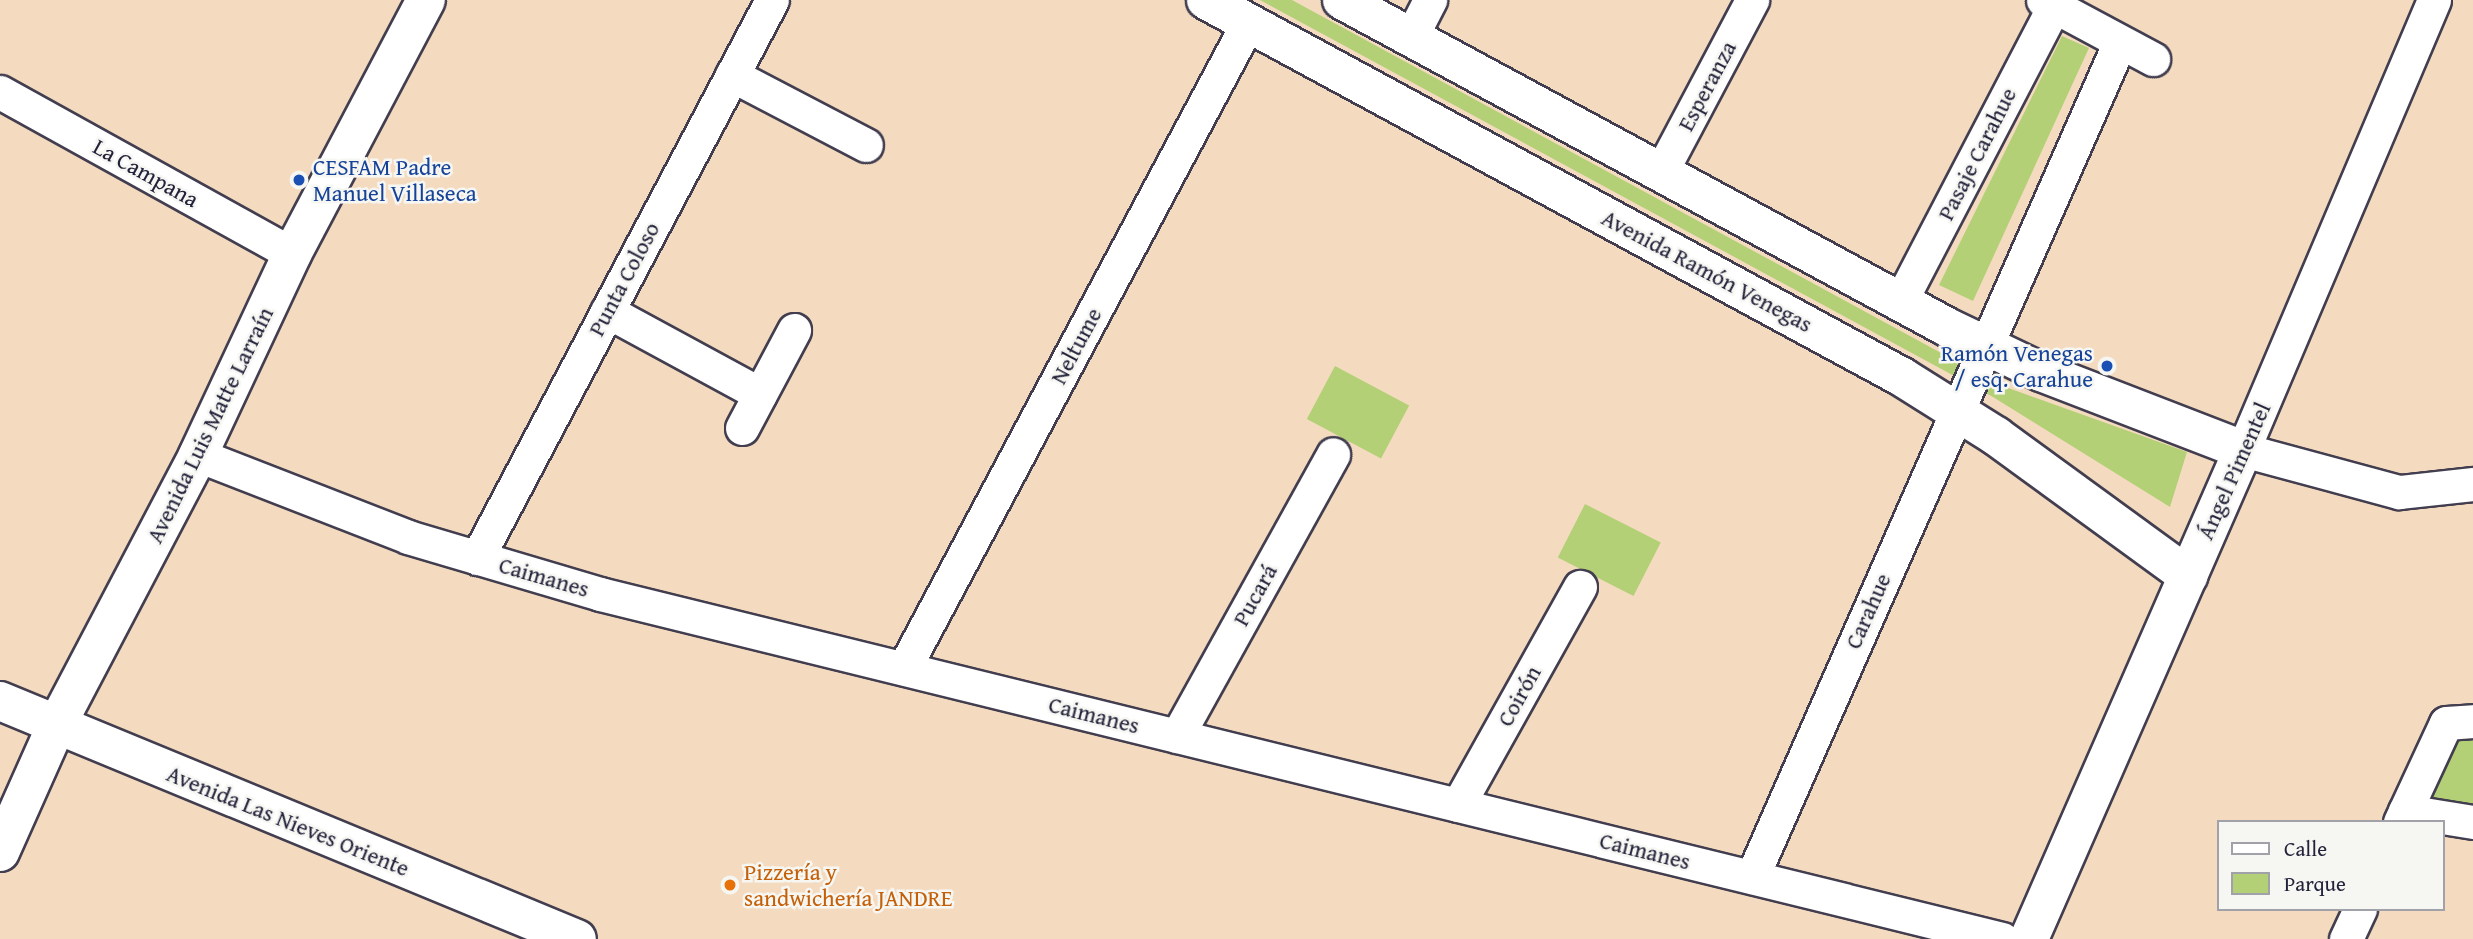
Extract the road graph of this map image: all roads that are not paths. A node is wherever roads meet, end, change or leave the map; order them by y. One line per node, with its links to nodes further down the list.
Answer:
1 (426, 0): 17 (street, Avenida Luis Matte Larraín)
2 (772, 0): 13 (street, Punta Coloso)
3 (1206, 0): 9 (street, Avenida Ramón Venegas)
4 (1342, 0): 10 (street)
5 (1430, 0): 10 (street)
6 (1752, 0): 16 (street, Esperanza)
7 (2434, 0): 25 (street, Ángel Pimentel)
8 (2048, 3): 11 (street, Pasaje Carahue); 18 (street, Pasaje Carahue)
9 (1248, 23): 23 (street, Avenida Ramón Venegas); 32 (street, Neltume)
10 (1411, 37): 16 (street)
11 (2120, 41): 12 (street, Pasaje Carahue); 21 (street)
12 (2152, 59)
13 (732, 75): 15 (street); 19 (street, Punta Coloso)
14 (0, 92): 17 (street, La Campana)
15 (866, 145)
16 (1661, 172): 18 (street)
17 (292, 254): 27 (street, Avenida Luis Matte Larraín)
18 (1900, 302): 21 (street)
19 (607, 311): 22 (street); 29 (street, Punta Coloso)
20 (794, 330): 22 (street)
21 (1983, 345): 23 (street, Carahue); 25 (street)
22 (760, 394): 24 (street)
23 (1956, 410): 30 (street, Avenida Ramón Venegas); 41 (street, Carahue)
24 (742, 428)
25 (2243, 450): 28 (street); 30 (street, Ángel Pimentel)
26 (1333, 454): 36 (street, Pucará)
27 (198, 455): 29 (street, Caimanes); 35 (street, Avenida Luis Matte Larraín)
28 (2473, 484)
29 (477, 558): 32 (street, Caimanes)
30 (2188, 576): 45 (street, Ángel Pimentel)
31 (1580, 587): 37 (street, Coirón)
32 (904, 668): 36 (street, Caimanes)
33 (0, 701): 35 (street, Avenida Las Nieves Oriente)
34 (2473, 721): 38 (street)
35 (56, 726): 40 (street, Avenida Luis Matte Larraín); 43 (street, Avenida Las Nieves Oriente)
36 (1177, 736): 37 (street, Caimanes)
37 (1458, 805): 41 (street, Caimanes)
38 (2403, 816): 39 (street)
39 (2473, 822)
40 (0, 852)
41 (1752, 877): 44 (street, Caimanes)
42 (2359, 911): 46 (street)
43 (577, 939)
44 (2002, 939)
45 (2029, 939)
46 (2346, 939)

